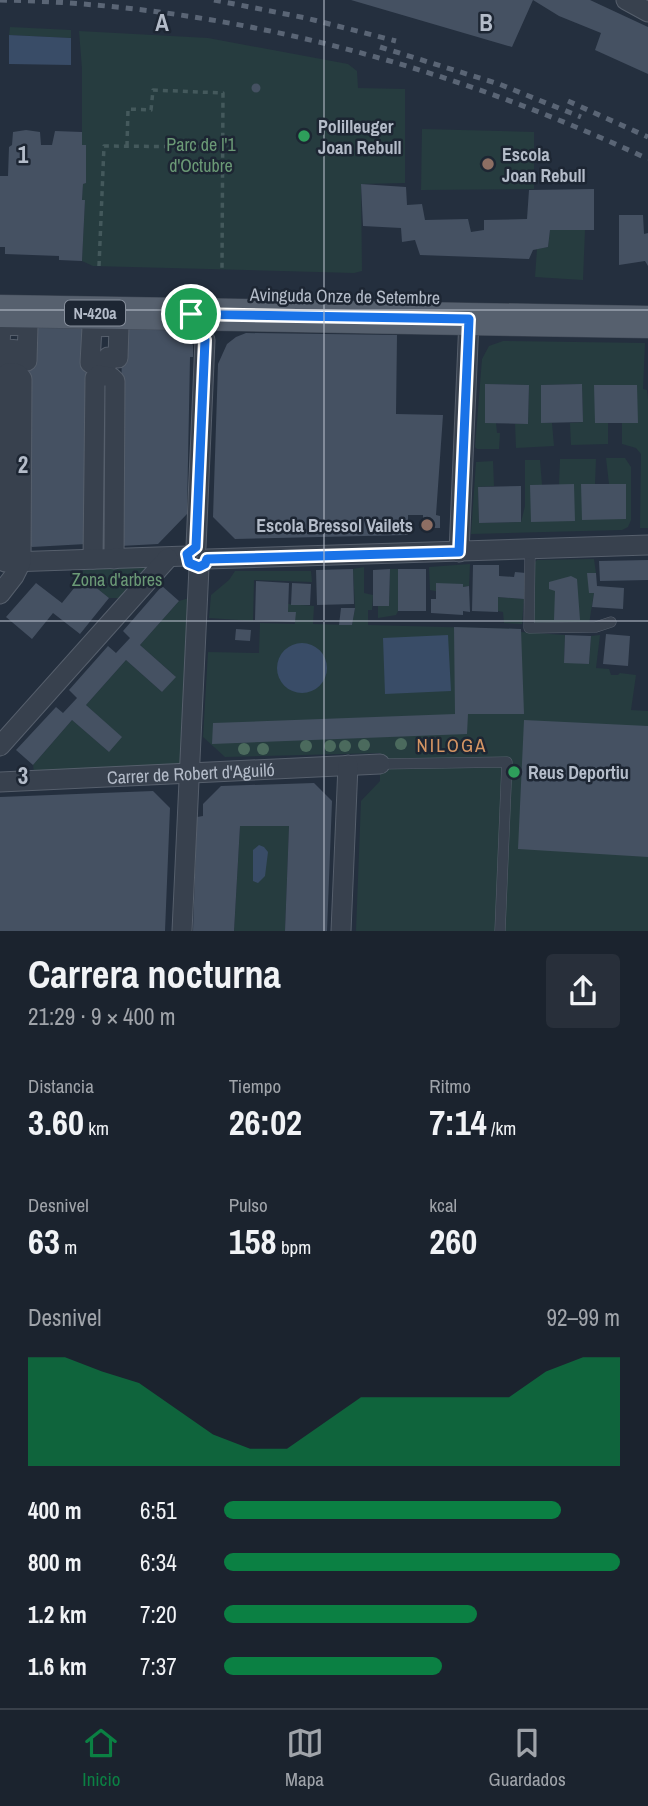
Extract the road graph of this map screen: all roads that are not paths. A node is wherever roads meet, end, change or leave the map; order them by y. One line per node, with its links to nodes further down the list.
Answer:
1 (626, 0): 2 (street)
2 (648, 12)
3 (0, 291): 4 (main road, Avinguda Onze de Setembre / N-420a)
4 (648, 301)
5 (0, 312): 8 (main road, Avinguda Onze de Setembre / N-420a)
6 (469, 319): 7 (main road, Avinguda Onze de Setembre / N-420a); 8 (main road, Avinguda Onze de Setembre / N-420a); 13 (street)
7 (648, 322)
8 (198, 327): 14 (street)
9 (0, 346): 10 (street)
10 (0, 363)
11 (648, 545): 12 (street)
12 (530, 549): 13 (street); 19 (lane)
13 (459, 552): 14 (street)
14 (191, 557): 16 (street); 20 (street); 23 (street)
15 (93, 559): 16 (street); 16 (street); 17 (street)
16 (114, 559)
17 (8, 562): 17 (street); 18 (street)
18 (0, 594)
19 (611, 622)
20 (0, 746)
21 (380, 764): 22 (street, Carrer de Robert d'Aguiló); 27 (lane)
22 (348, 765): 23 (street, Carrer de Robert d'Aguiló); 26 (street)
23 (189, 773): 24 (street, Carrer de Robert d'Aguiló); 25 (street)
24 (0, 782)
25 (182, 931)
26 (341, 931)
27 (500, 931)

